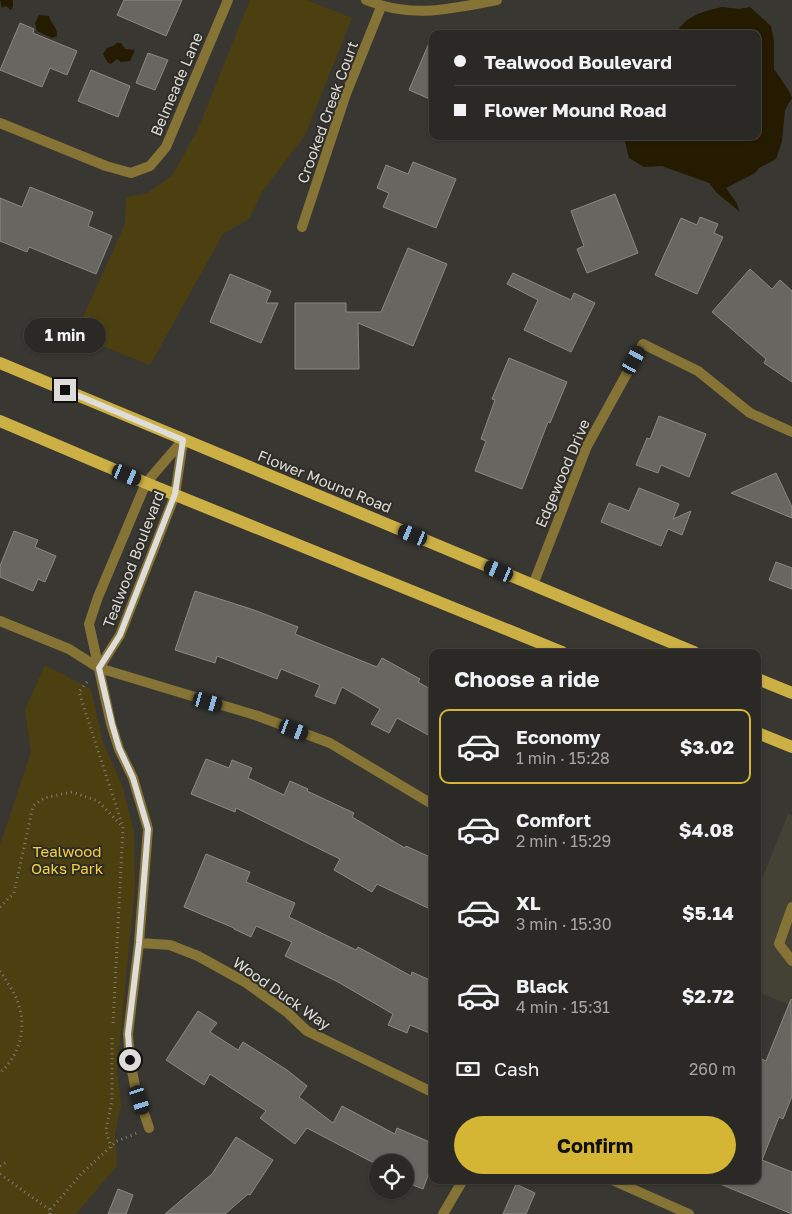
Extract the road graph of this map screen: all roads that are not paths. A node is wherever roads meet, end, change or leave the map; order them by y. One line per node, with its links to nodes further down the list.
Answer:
1 (228, 0): 5 (street, Belmeade Lane)
2 (366, 0): 4 (street)
3 (497, 0): 4 (street)
4 (382, 7): 6 (street, Crooked Creek Court)
5 (0, 124)
6 (302, 227)
7 (0, 363): 10 (main road, Flower Mound Road)
8 (0, 420): 11 (main road)
9 (792, 432): 13 (street, Edgewood Drive)
10 (183, 440): 11 (street, Tealwood Boulevard); 12 (street, Tealwood Boulevard); 13 (main road, Flower Mound Road)
11 (146, 483): 12 (main road); 17 (street, Tealwood Boulevard)
12 (175, 494): 15 (main road); 17 (street, Tealwood Boulevard)
13 (532, 585): 16 (main road, Flower Mound Road)
14 (0, 621): 17 (street)
15 (555, 649)
16 (687, 649)
17 (99, 668): 22 (street); 24 (street, Tealwood Boulevard)
18 (761, 680): 19 (main road)
19 (792, 693)
20 (761, 733): 21 (main road)
21 (792, 747)
22 (429, 802)
23 (792, 907): 25 (street)
24 (139, 943): 26 (street, Wood Duck Way); 27 (street, Tealwood Boulevard)
25 (792, 961)
26 (429, 1091)
27 (149, 1128)
28 (461, 1184): 30 (street)
29 (621, 1184): 31 (street)
30 (443, 1214)
31 (688, 1214)

